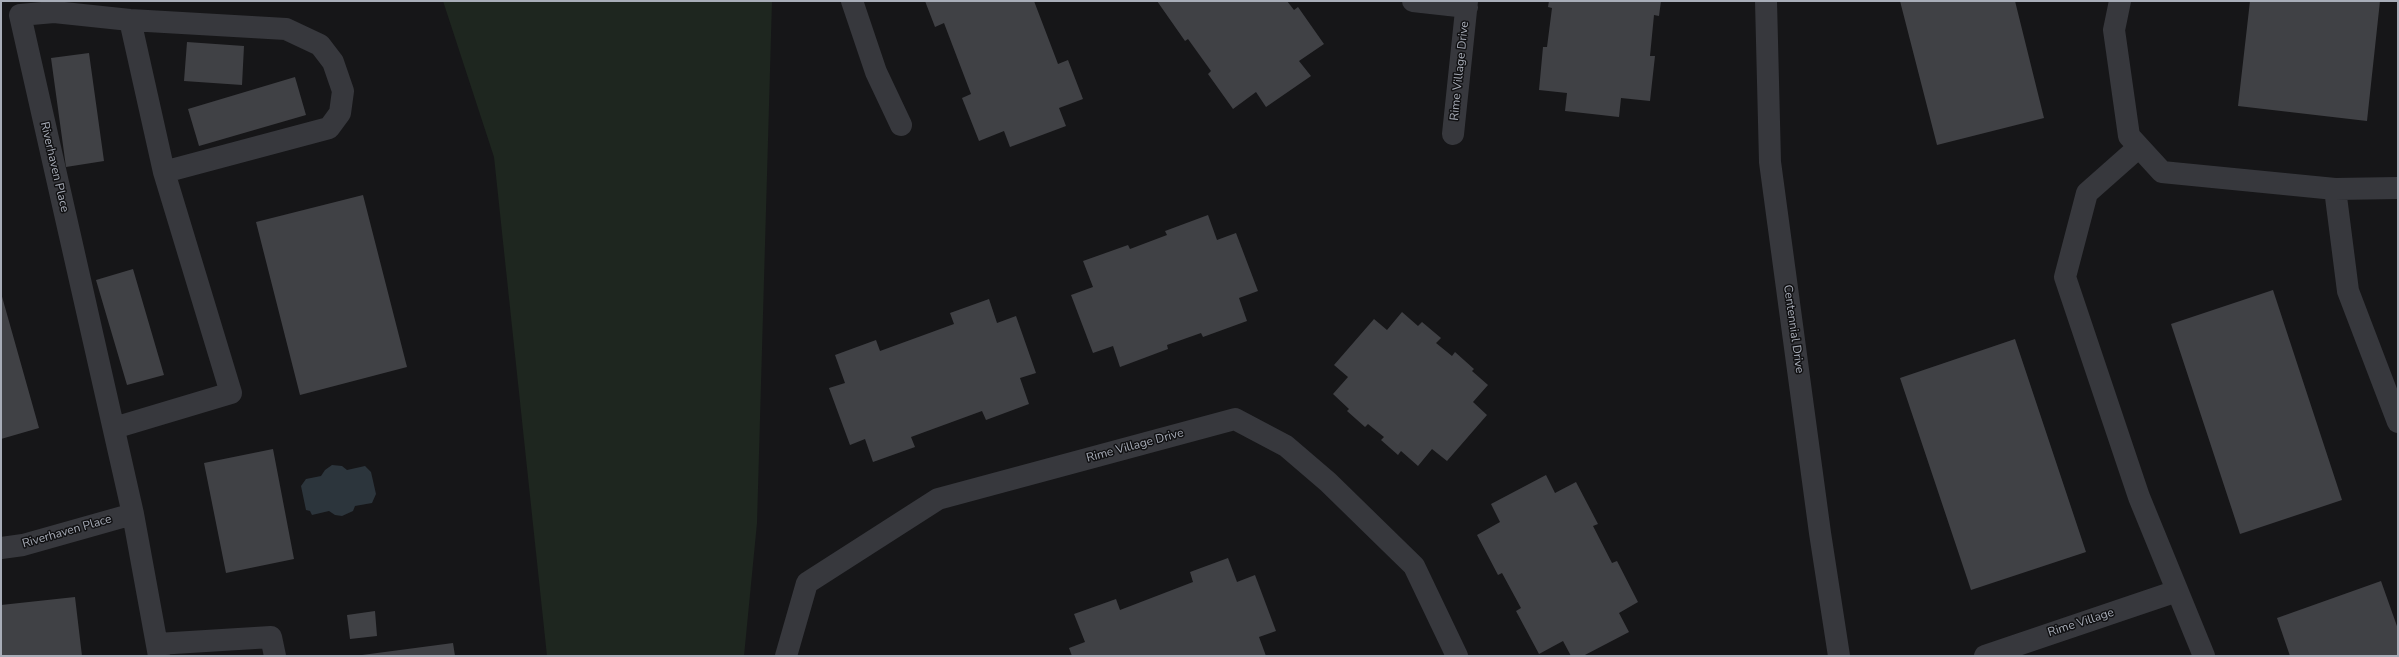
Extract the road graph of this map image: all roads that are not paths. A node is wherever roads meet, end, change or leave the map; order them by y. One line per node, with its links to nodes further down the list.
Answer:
1 (852, 1): 7 (street)
2 (1413, 1): 5 (street, Rime Village Drive)
3 (1766, 1): 22 (street, Centennial Drive)
4 (2120, 1): 9 (street)
5 (1467, 4): 8 (street, Rime Village Drive)
6 (130, 20): 10 (street); 10 (street, Riverhaven Place); 14 (street, Riverhaven Place)
7 (901, 125)
8 (1453, 134)
9 (2139, 147): 12 (street); 17 (street)
10 (164, 172): 14 (street)
11 (2398, 188): 12 (street)
12 (2336, 189): 13 (street)
13 (2398, 422)
14 (114, 428): 15 (street, Riverhaven Place)
15 (133, 514): 16 (street, Riverhaven Place); 18 (street, Riverhaven Place)
16 (1, 548)
17 (2177, 591): 23 (street, Rime Village); 24 (street)
18 (158, 650): 19 (street, Riverhaven Place)
19 (274, 656)
20 (786, 656): 21 (street, Rime Village Drive)
21 (1457, 656)
22 (1839, 656)
23 (1985, 656)
24 (2204, 656)

